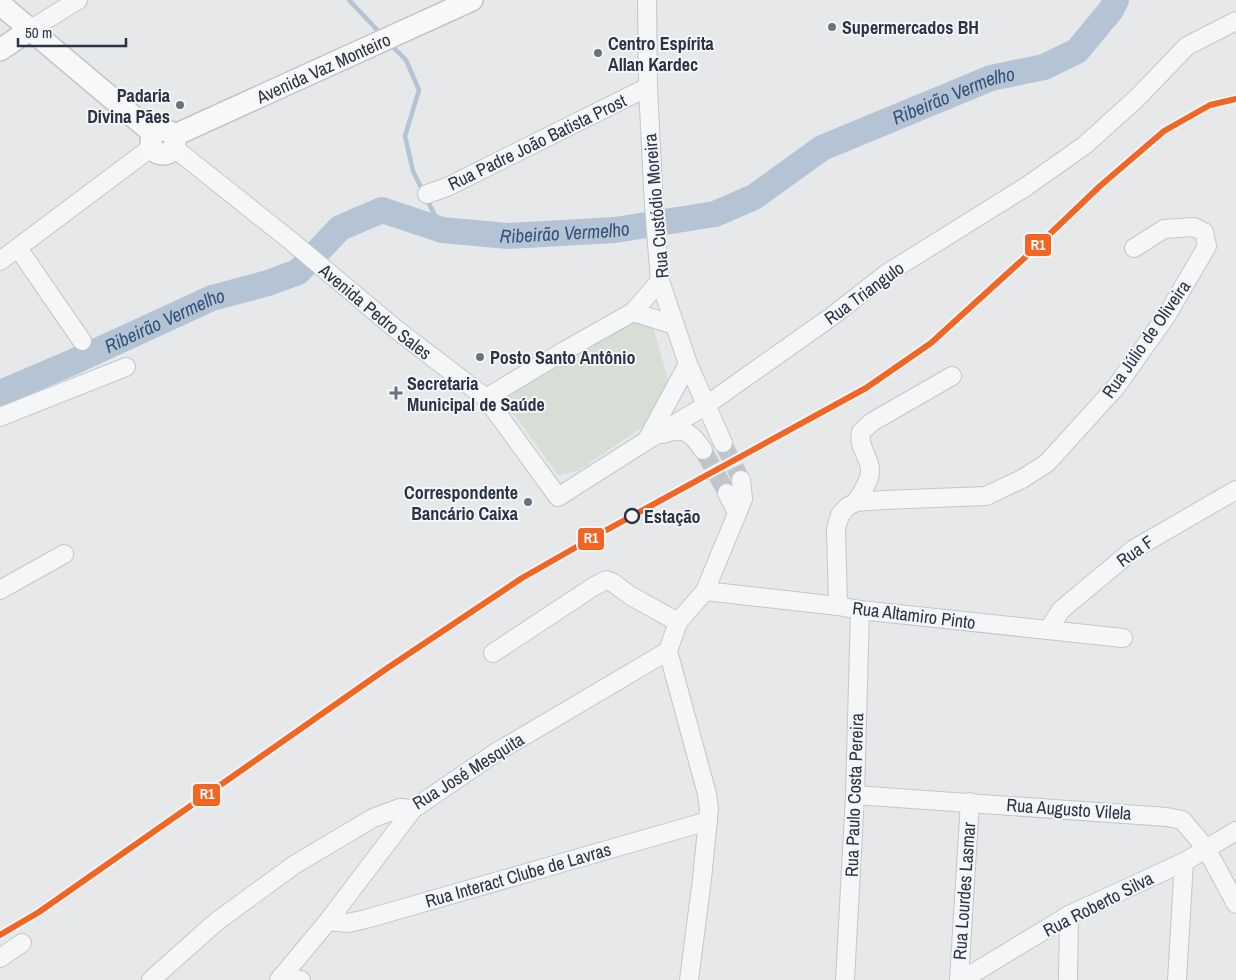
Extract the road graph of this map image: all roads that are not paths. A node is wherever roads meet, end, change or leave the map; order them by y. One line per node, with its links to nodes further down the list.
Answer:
1 (78, 0): 6 (street)
2 (472, 0): 9 (main road, Avenida Vaz Monteiro)
3 (648, 0): 8 (street, Rua Custódio Moreira)
4 (0, 4): 6 (main road, Avenida Pedro Sales)
5 (1236, 21): 22 (street, Rua Triangulo)
6 (31, 29): 7 (main road); 9 (main road, Avenida Pedro Sales)
7 (0, 50)
8 (648, 87): 10 (street, Rua Padre João Batista Prost); 14 (street, Rua Custódio Moreira)
9 (163, 141): 11 (street); 21 (street, Avenida Pedro Sales)
10 (427, 194)
11 (18, 248): 13 (street); 17 (street)
12 (1134, 248): 30 (street, Rua Júlio de Oliveira)
13 (0, 260)
14 (660, 281): 15 (street); 16 (street, Rua Custódio Moreira)
15 (633, 312): 16 (street); 21 (street)
16 (674, 325): 18 (street, Rua Custódio Moreira)
17 (82, 341)
18 (688, 364): 22 (street, Rua Custódio Moreira); 24 (street)
19 (126, 367): 23 (street)
20 (952, 376): 30 (street)
21 (486, 398): 24 (street, Avenida Pedro Sales)
22 (705, 406): 24 (street, Rua Triangulo); 25 (street, Rua Custódio Moreira)
23 (0, 417)
24 (646, 441): 26 (street)
25 (722, 443)
26 (703, 450)
27 (741, 480): 31 (street)
28 (1236, 490): 38 (street, Rua F)
29 (727, 493): 31 (street)
30 (856, 502): 35 (street)
31 (737, 513): 34 (street)
32 (64, 554): 33 (street)
33 (0, 590)
34 (705, 591): 35 (street, Rua Altamiro Pinto); 37 (street)
35 (838, 606): 36 (street, Rua Altamiro Pinto)
36 (860, 610): 38 (street, Rua Altamiro Pinto); 42 (street, Rua Paulo Costa Pereira)
37 (678, 622): 40 (street); 41 (street)
38 (1048, 630): 39 (street, Rua Altamiro Pinto)
39 (1123, 638)
40 (668, 651): 44 (street, Rua José Mesquita); 45 (street)
41 (493, 653)
42 (855, 795): 43 (street, Rua Augusto Vilela); 58 (street, Rua Paulo Costa Pereira)
43 (970, 802): 47 (street, Rua Augusto Vilela); 59 (street, Rua Lourdes Lasmar)
44 (413, 809): 51 (street); 55 (street, Rua José Mesquita)
45 (708, 821): 51 (street, Rua Interact Clube de Lavras); 57 (street)
46 (1236, 831): 47 (street, Rua Roberto Silva)
47 (1206, 848): 48 (street, Rua Roberto Silva); 49 (street, Rua Augusto Vilela)
48 (1184, 862): 50 (street, Rua Roberto Silva); 61 (street)
49 (1236, 904)
50 (1069, 915): 59 (street, Rua Roberto Silva); 60 (street)
51 (328, 922): 54 (street)
52 (22, 943): 53 (street)
53 (0, 958)
54 (280, 978): 56 (street)
55 (152, 980)
56 (302, 980)
57 (689, 980)
58 (845, 980)
59 (960, 980)
60 (1068, 980)
61 (1178, 980)

